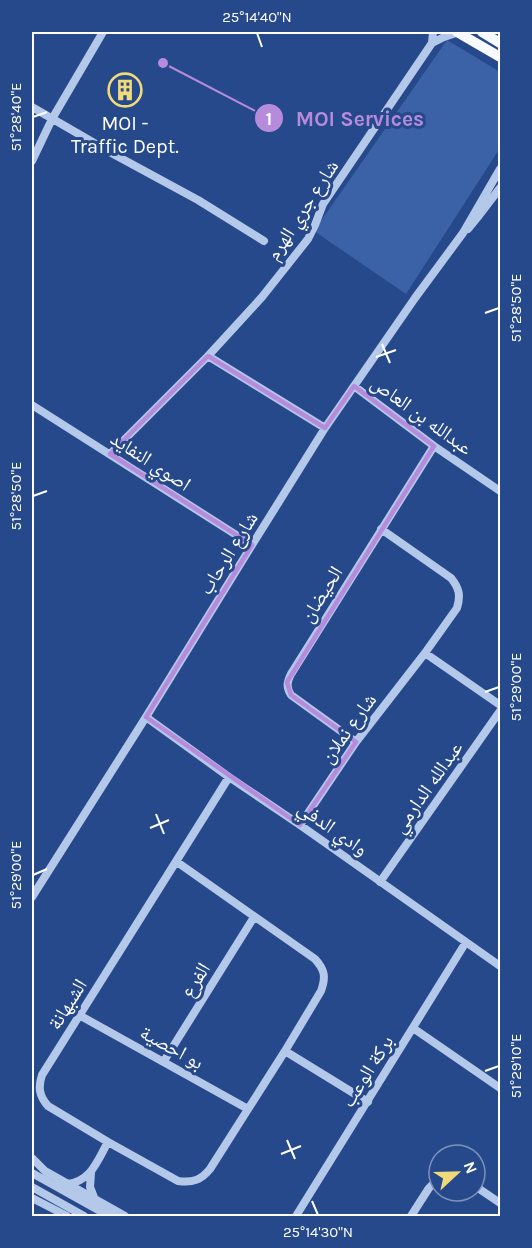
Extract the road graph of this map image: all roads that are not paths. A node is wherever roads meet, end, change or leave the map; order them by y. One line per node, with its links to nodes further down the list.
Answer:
1 (103, 32): 9 (street)
2 (433, 32): 6 (street, شارع جري الهرم)
3 (458, 32): 6 (street); 7 (main road)
4 (482, 32): 5 (main road)
5 (501, 42)
6 (432, 43): 15 (street, شارع جري الهرم)
7 (501, 57)
8 (32, 107): 9 (street)
9 (52, 118): 10 (street); 14 (street)
10 (32, 160)
11 (501, 169): 13 (street, شارع الرحاب)
12 (501, 188): 13 (street, شارع الرحاب)
13 (463, 233): 16 (street, شارع الرحاب)
14 (264, 241)
15 (208, 356): 18 (street); 20 (street, شارع جري الهرم)
16 (354, 386): 18 (street, شارع الرحاب); 19 (street, عبدالله بن العاص)
17 (32, 405): 20 (street, اصوي النفايد)
18 (325, 428): 23 (street, شارع الرحاب)
19 (435, 446): 21 (street, عبدالله بن العاص); 22 (street, الحيضان)
20 (110, 454): 23 (street, اصوي النفايد)
21 (501, 491)
22 (381, 529): 24 (street, شارع نملان); 28 (street, الحيضان)
23 (252, 545): 27 (street, شارع الرحاب)
24 (425, 653): 25 (street); 28 (street, شارع نملان)
25 (501, 705)
26 (501, 711): 32 (street, عبدالله الدارمي)
27 (146, 717): 29 (street, وادي الدفي); 33 (street, شارع الرحاب)
28 (356, 742): 30 (street, شارع نملان)
29 (228, 777): 30 (street, وادي الدفي); 31 (street, الشبهانة)
30 (300, 825): 32 (street, وادي الدفي)
31 (177, 862): 34 (street, الشبهانة); 37 (street, الشبهانة)
32 (380, 882): 35 (street, وادي الدفي)
33 (32, 897)
34 (254, 917): 39 (street, الشبهانة); 40 (street, الفرع)
35 (466, 942): 36 (street, وادي الدفي); 38 (street, بركة الوعب)
36 (501, 966)
37 (79, 1015): 40 (street, بو احصية); 44 (street, الشبهانة)
38 (413, 1028): 41 (street); 42 (street, بركة الوعب)
39 (285, 1051): 42 (street); 43 (street, الشبهانة)
40 (164, 1061): 43 (street, بو احصية)
41 (501, 1088)
42 (368, 1102): 60 (street, بركة الوعب)
43 (248, 1109): 44 (street, الشبهانة)
44 (108, 1142): 47 (street)
45 (32, 1158): 48 (street)
46 (32, 1173): 58 (street)
47 (91, 1173): 48 (street); 53 (street)
48 (68, 1184): 53 (street)
49 (32, 1187): 57 (street)
50 (427, 1191): 61 (street)
51 (487, 1194): 54 (street)
52 (32, 1198): 55 (street)
53 (95, 1200): 59 (street)
54 (501, 1203)
55 (59, 1214): 56 (street)
56 (67, 1216)
57 (84, 1216)
58 (109, 1216)
59 (125, 1216)
60 (296, 1216)
61 (411, 1216)

